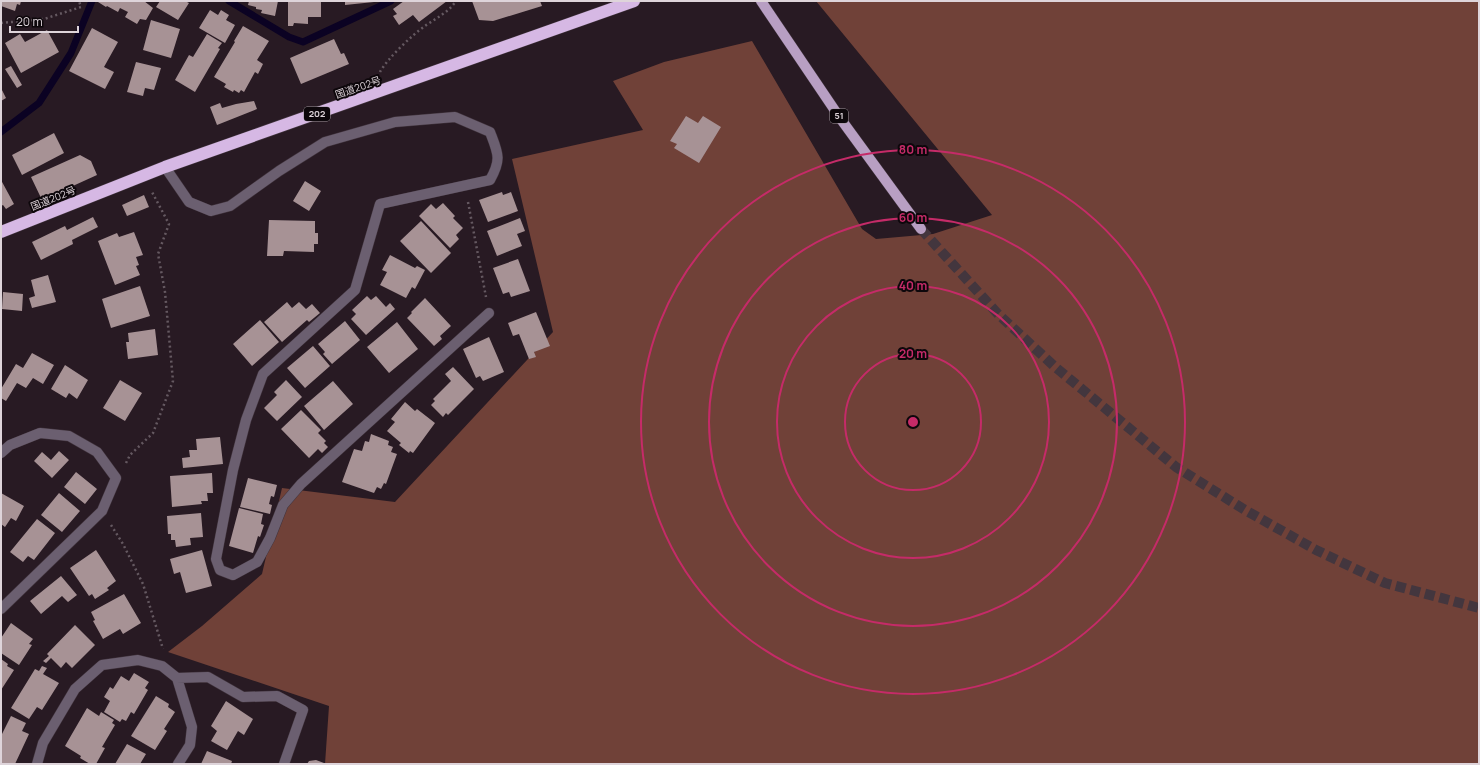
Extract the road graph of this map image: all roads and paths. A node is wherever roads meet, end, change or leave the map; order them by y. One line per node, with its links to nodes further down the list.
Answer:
1 (79, 1): 5 (path)
2 (456, 1): 6 (path)
3 (634, 1): 6 (highway, 国道202号 / 202)
4 (761, 1): 10 (main road, 51)
5 (1, 23)
6 (367, 96): 7 (highway, 国道202号 / 202)
7 (165, 167): 8 (highway, 国道202号 / 202); 9 (street)
8 (143, 176): 11 (highway, 国道202号 / 202); 14 (path)
9 (465, 186): 12 (path); 12 (street)
10 (921, 229)
11 (1, 232)
12 (489, 313)
13 (1, 453): 14 (street)
14 (116, 478): 15 (street)
15 (102, 511): 16 (street); 17 (path)
16 (1, 609)
17 (162, 666): 18 (street); 19 (street)
18 (177, 678): 20 (street); 21 (street)
19 (37, 764)
20 (178, 764)
21 (284, 764)

